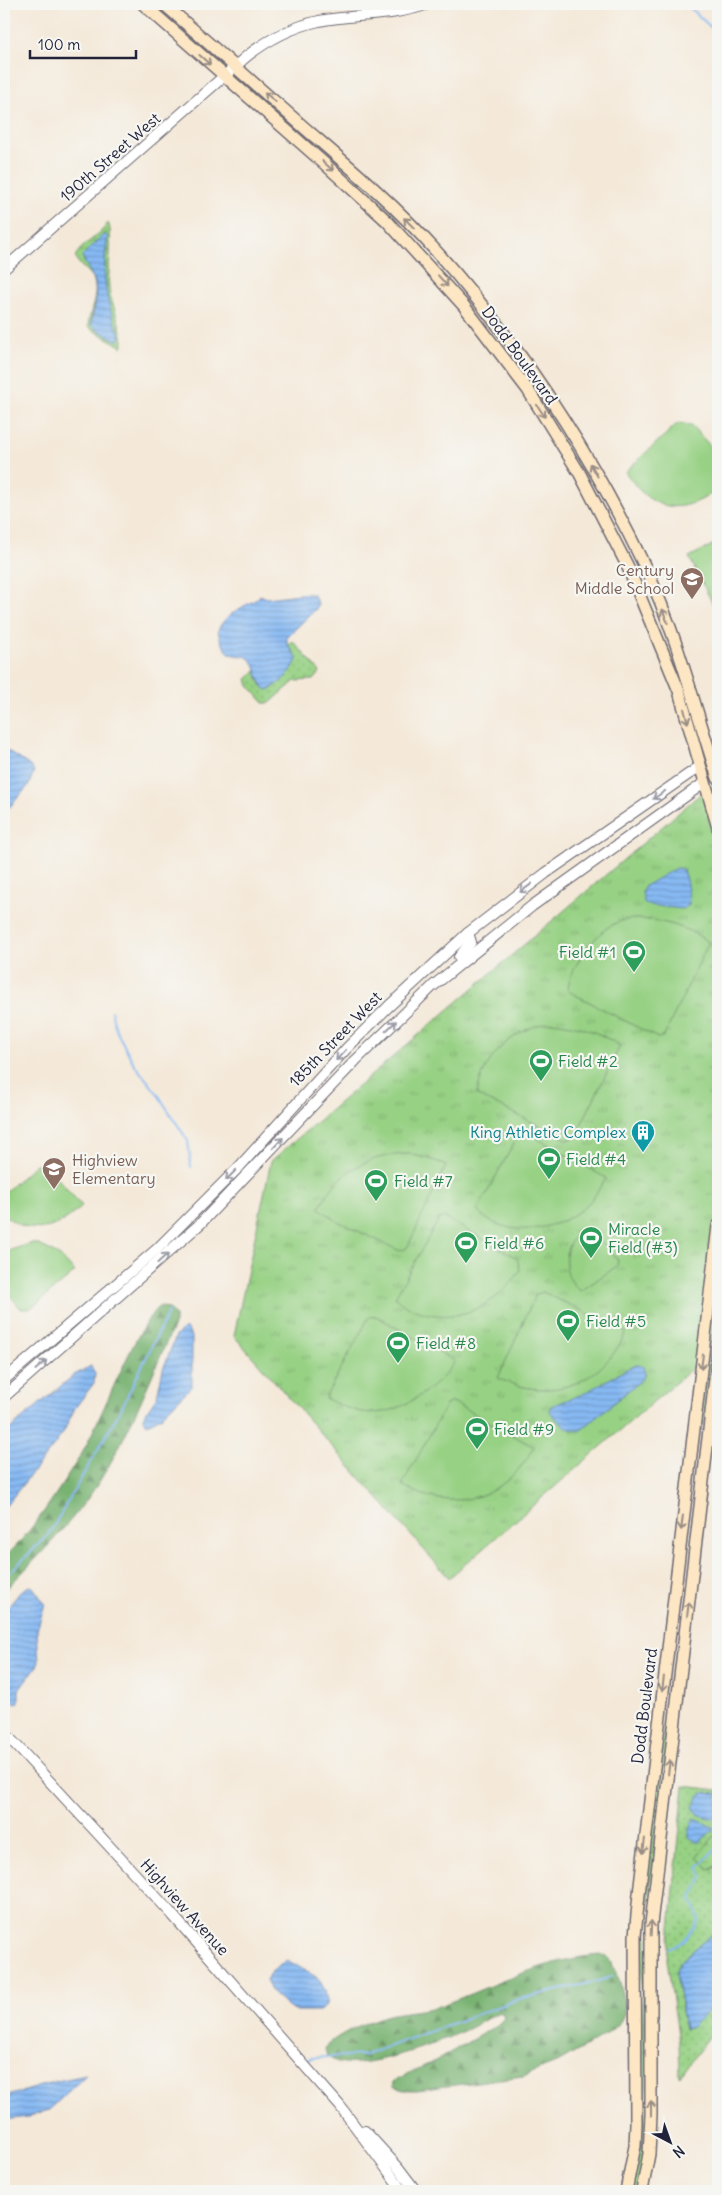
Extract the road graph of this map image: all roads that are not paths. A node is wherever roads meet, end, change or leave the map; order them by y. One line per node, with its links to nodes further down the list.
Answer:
1 (143, 4): 5 (main road, Dodd Boulevard, one-way to 5)
2 (164, 4): 4 (main road, Dodd Boulevard)
3 (428, 4): 4 (street, 190th Street West)
4 (236, 67): 5 (street, 190th Street West); 7 (main road, Dodd Boulevard, one-way to 4)
5 (225, 77): 6 (street, 190th Street West); 8 (main road, Dodd Boulevard, one-way to 8)
6 (4, 268)
7 (715, 756): 8 (main road, 185th Street West); 9 (main road, Dodd Boulevard)
8 (699, 767): 10 (main road, Dodd Boulevard); 12 (street, 185th Street West, one-way to 12)
9 (718, 775): 10 (main road, 185th Street West)
10 (704, 782): 11 (main road, Dodd Boulevard); 13 (street, 185th Street West)
11 (718, 828)
12 (468, 933): 13 (street); 16 (street, 185th Street West, one-way to 16)
13 (433, 986): 17 (street, 185th Street West, one-way to 13)
14 (718, 1226): 22 (main road, Dodd Boulevard, one-way to 22)
15 (718, 1353): 23 (main road, Dodd Boulevard, one-way to 15)
16 (4, 1380)
17 (4, 1397)
18 (4, 1732): 19 (street, Highview Avenue)
19 (340, 2106): 20 (street, Highview Avenue); 21 (street, Highview Avenue)
20 (403, 2191)
21 (416, 2191)
22 (626, 2191)
23 (642, 2191)

